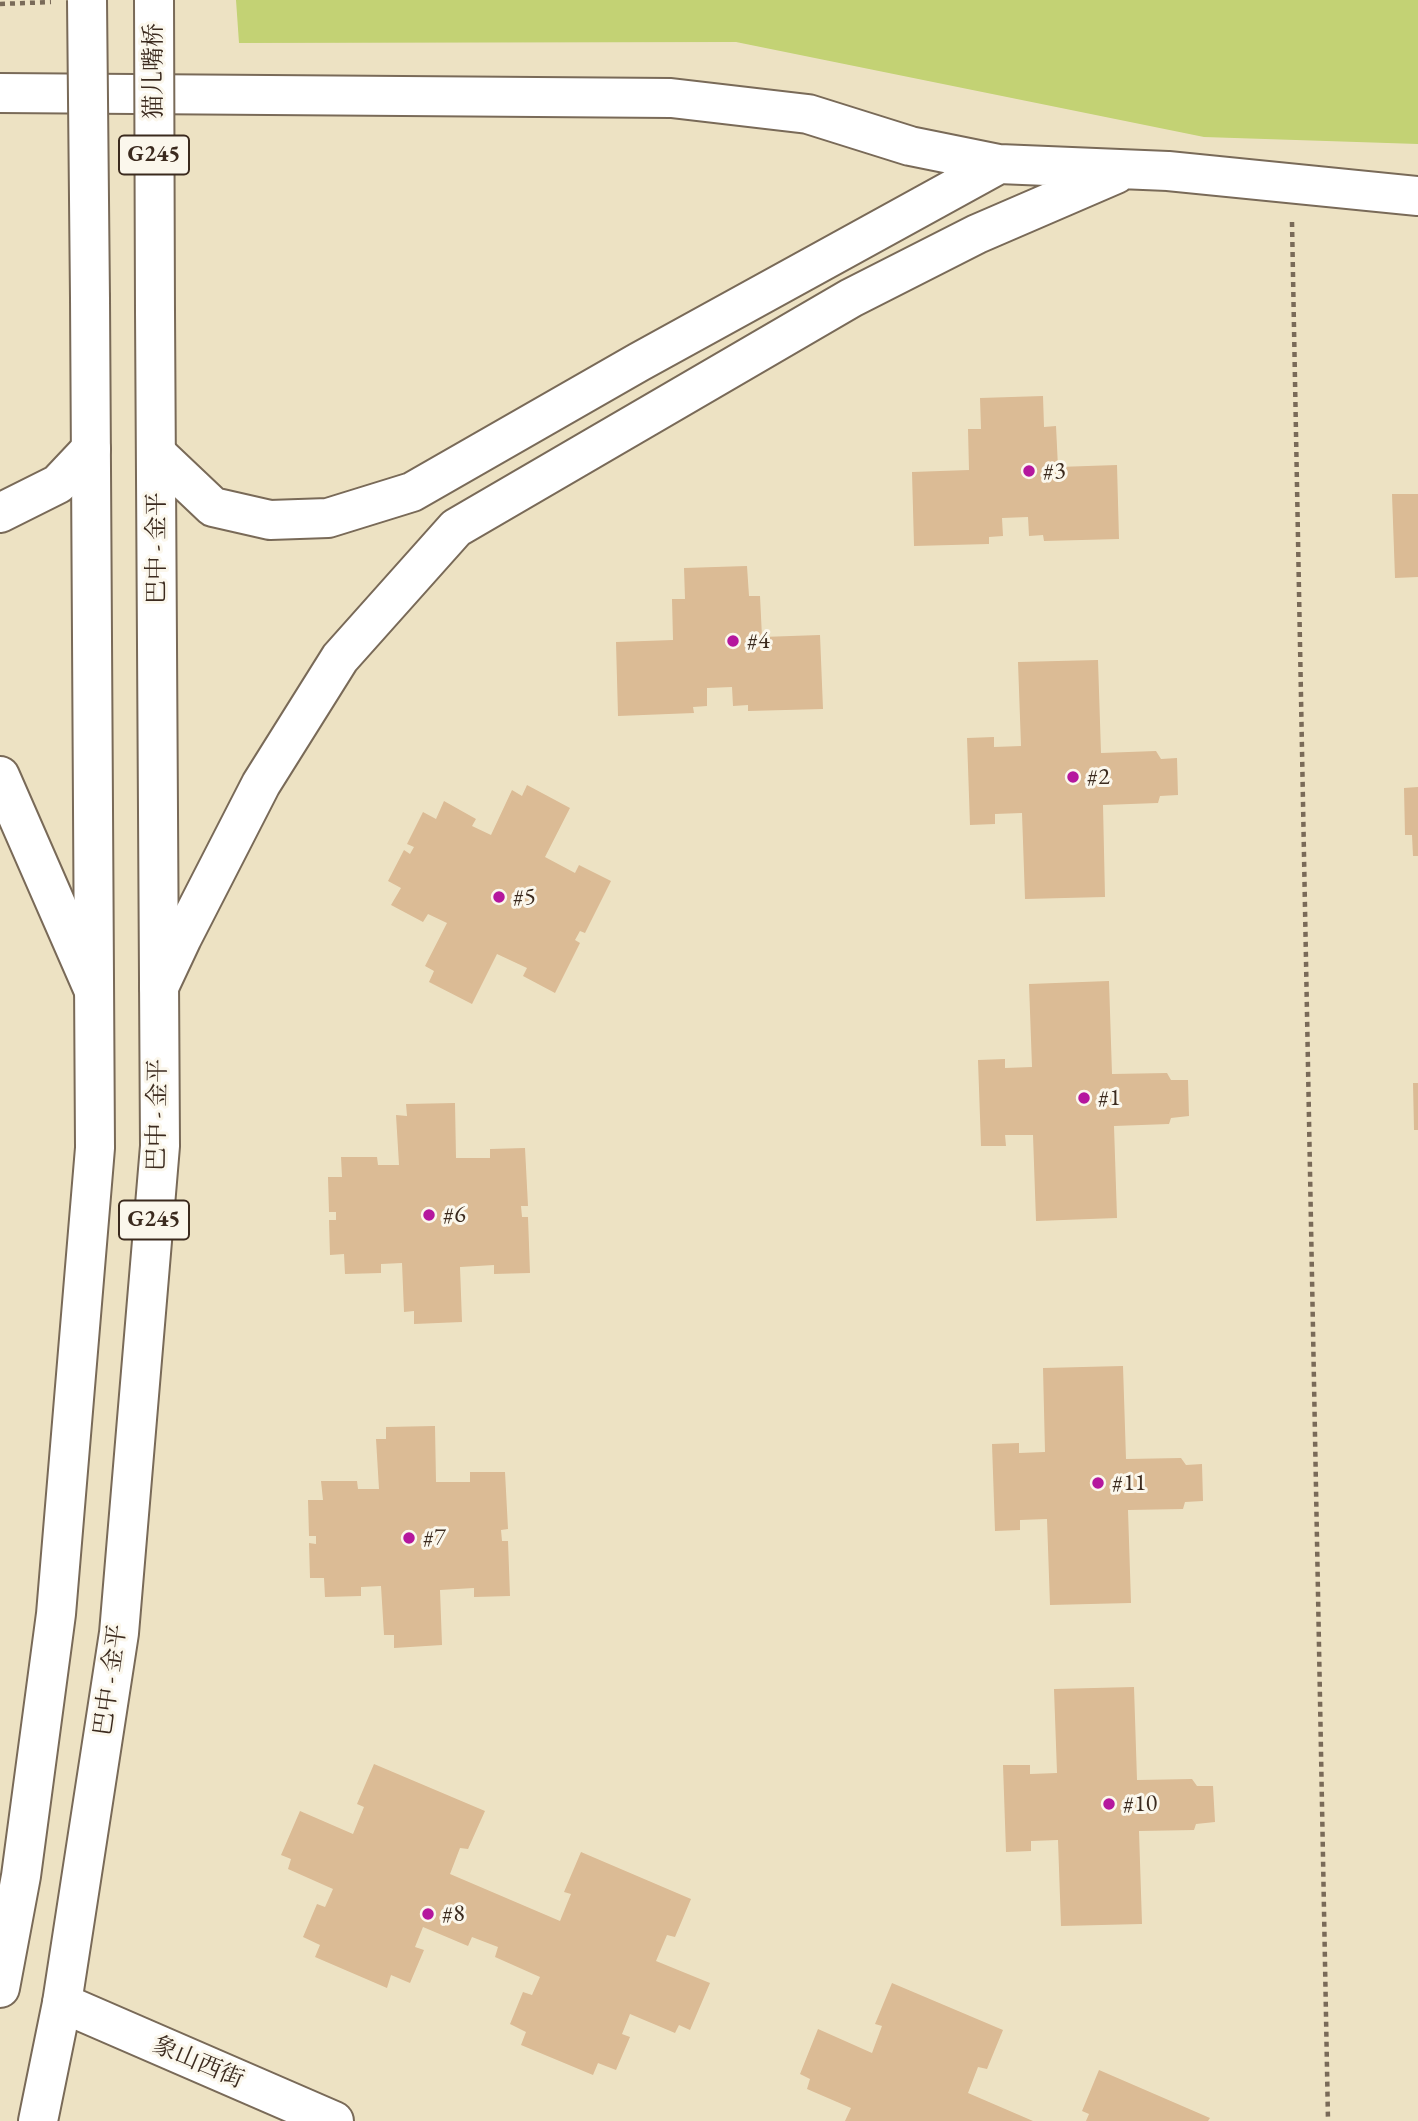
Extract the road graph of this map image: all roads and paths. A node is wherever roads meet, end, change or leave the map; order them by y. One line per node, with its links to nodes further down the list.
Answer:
1 (87, 0): 9 (main road, G245, bridge)
2 (154, 0): 8 (main road, 猫儿嘴桥 / G245, bridge)
3 (0, 93): 4 (main road)
4 (999, 164): 5 (main road); 10 (main road)
5 (1126, 169): 6 (main road); 13 (main road)
6 (1292, 183): 7 (main road); 19 (path)
7 (1418, 196)
8 (155, 311): 10 (main road, 巴中 - 金平 / G245)
9 (91, 449): 11 (main road); 14 (main road, G245)
10 (156, 453): 13 (main road, 巴中 - 金平 / G245)
11 (0, 513)
12 (0, 776): 14 (main road)
13 (159, 987): 16 (main road, 巴中 - 金平 / G245)
14 (94, 991): 15 (main road, G245)
15 (0, 1988)
16 (62, 2003): 17 (main road, 巴中 - 金平 / G245); 18 (main road, 象山西街)
17 (38, 2121)
18 (334, 2121)
19 (1328, 2121)

